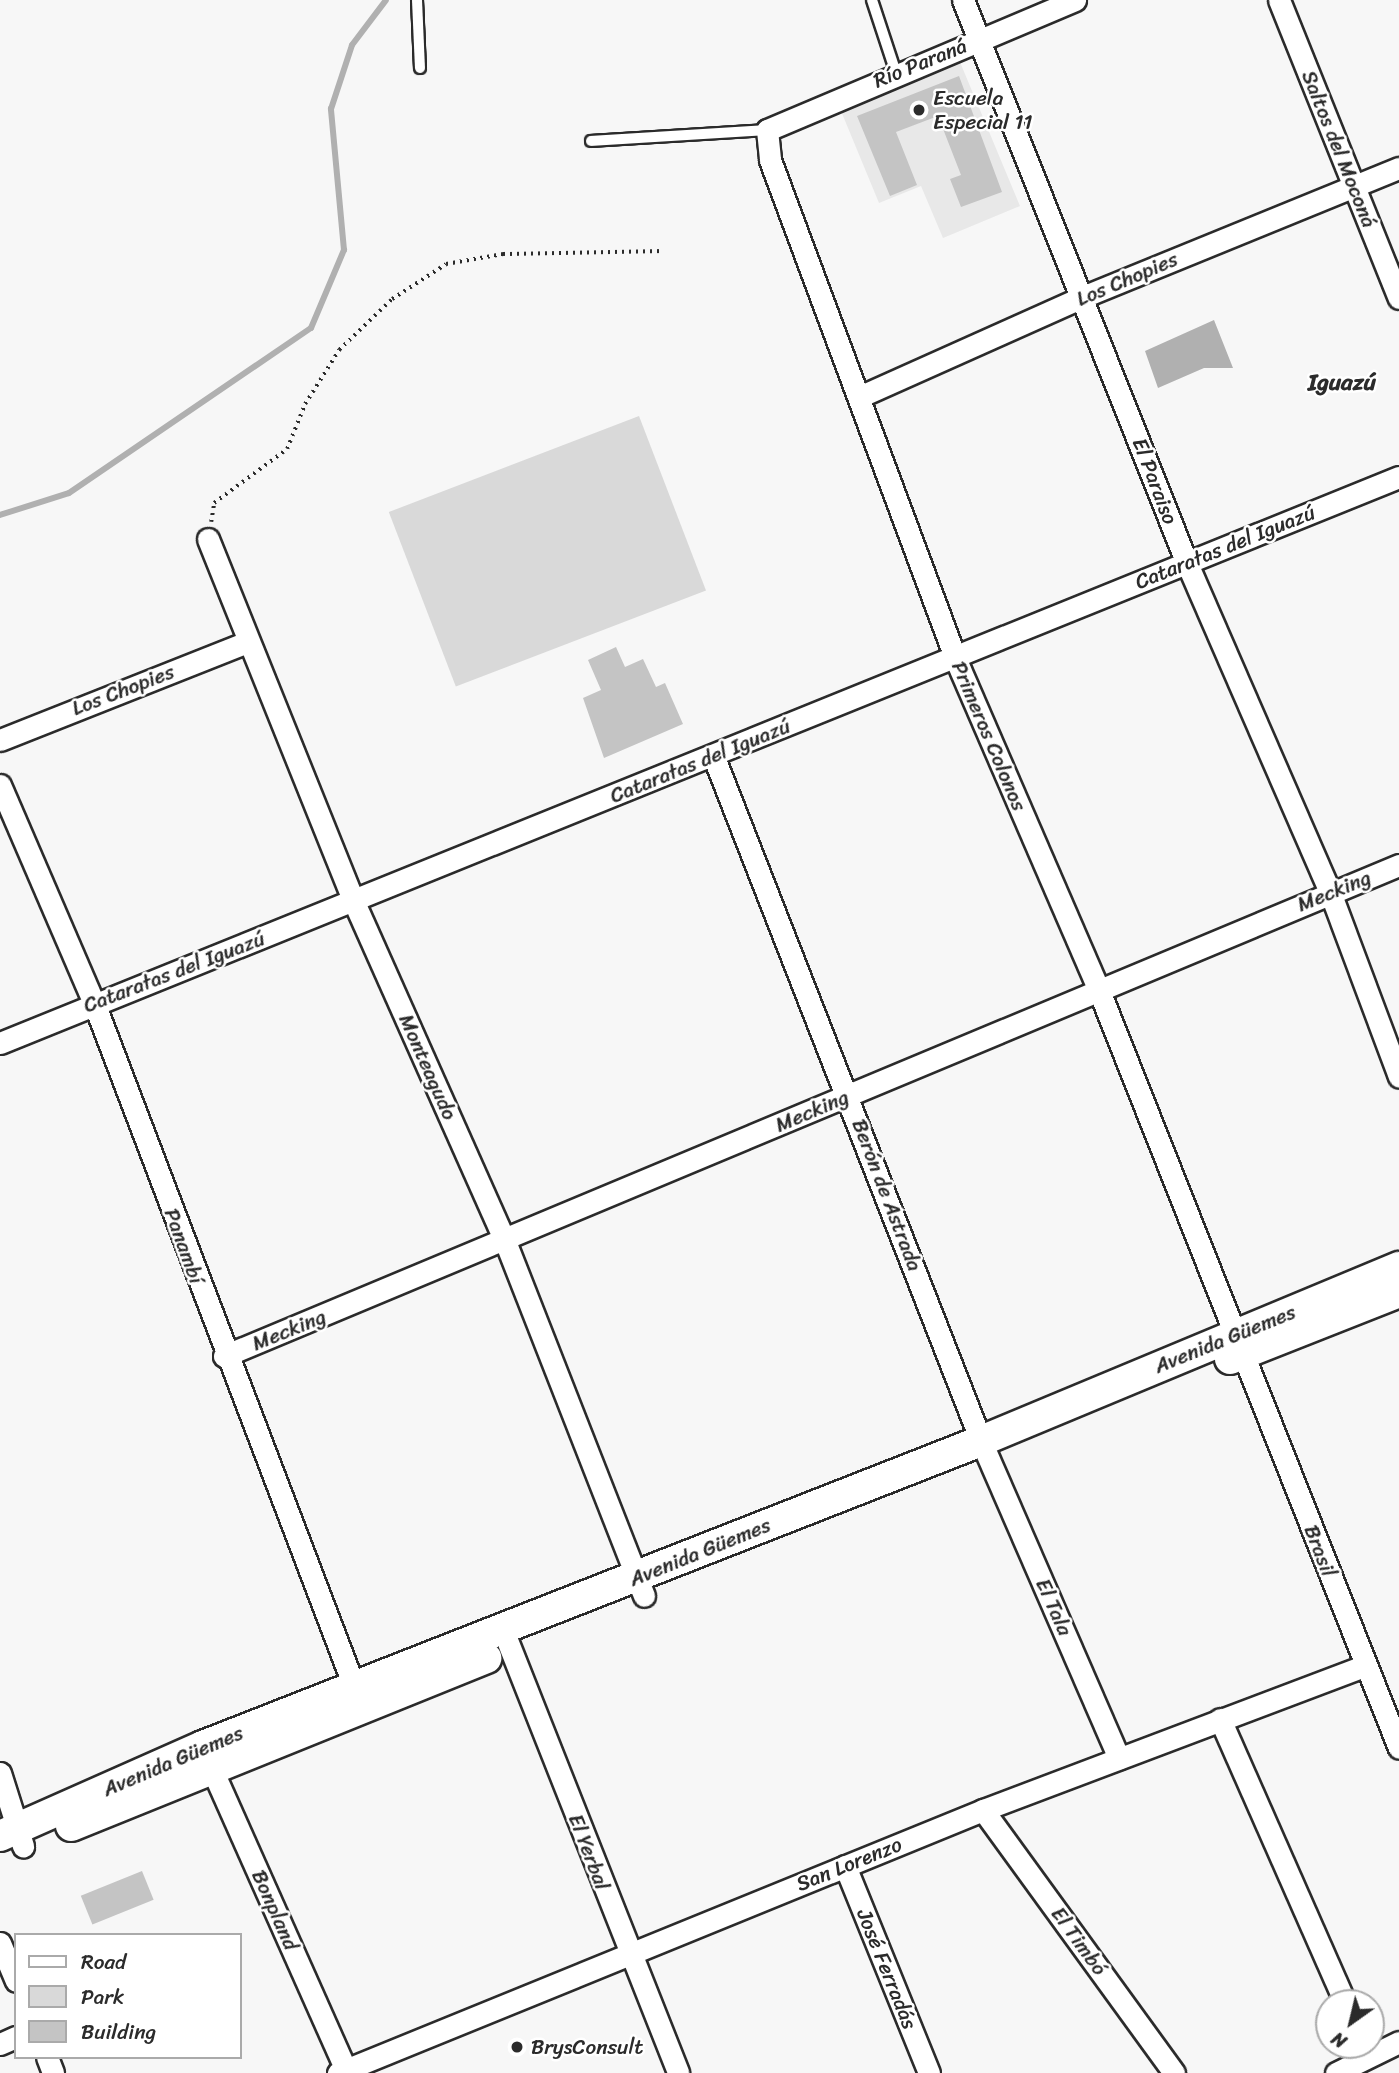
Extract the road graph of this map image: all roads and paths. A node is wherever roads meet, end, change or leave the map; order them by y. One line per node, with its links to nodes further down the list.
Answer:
1 (416, 0): 7 (lane)
2 (872, 0): 8 (lane)
3 (963, 0): 6 (street, El Paraiso)
4 (1075, 0): 6 (street, Río Paraná)
5 (1279, 0): 12 (street, Saltos del Moconá)
6 (978, 39): 8 (street, Río Paraná); 14 (street, El Paraiso)
7 (420, 68)
8 (896, 73): 9 (street, Río Paraná)
9 (767, 130): 10 (lane); 16 (street, Primeros Colonos)
10 (591, 141)
11 (1399, 168): 12 (street, Los Chopies)
12 (1354, 185): 14 (street, Los Chopies); 15 (street, Saltos del Moconá)
13 (664, 251): 18 (path)
14 (1085, 296): 16 (street, Los Chopies); 19 (street, El Paraiso)
15 (1399, 298)
16 (859, 397): 21 (street, Primeros Colonos)
17 (1399, 478): 19 (street, Cataratas del Iguazú)
18 (208, 539): 20 (street, Monteagudo)
19 (1186, 561): 21 (street, Cataratas del Iguazú); 26 (street, El Paraiso)
20 (248, 642): 22 (street, Los Chopies); 27 (street, Monteagudo)
21 (956, 660): 23 (street, Cataratas del Iguazú); 28 (street, Primeros Colonos)
22 (0, 740)
23 (713, 755): 27 (street, Cataratas del Iguazú); 32 (street, Berón de Astrada)
24 (0, 785): 29 (street, Panambí)
25 (1399, 865): 26 (street, Mecking)
26 (1330, 892): 28 (street, Mecking); 31 (street, El Paraiso)
27 (354, 902): 29 (street, Cataratas del Iguazú); 33 (street, Monteagudo)
28 (1098, 988): 32 (street, Mecking); 36 (street, Primeros Colonos)
29 (94, 1003): 30 (street, Cataratas del Iguazú); 37 (street, Panambí)
30 (0, 1043)
31 (1399, 1077)
32 (849, 1095): 33 (street, Mecking); 38 (street, Berón de Astrada)
33 (505, 1241): 37 (street, Mecking); 39 (street, Monteagudo)
34 (1399, 1267): 36 (main road, Avenida Güemes)
35 (1399, 1292): 36 (main road, Avenida Güemes)
36 (1241, 1343): 38 (main road, Avenida Güemes); 41 (street, Brasil)
37 (224, 1356): 42 (street, Panambí)
38 (984, 1449): 39 (main road, Avenida Güemes); 46 (street, El Tala)
39 (640, 1587): 40 (main road, Avenida Güemes)
40 (507, 1639): 42 (main road, Avenida Güemes); 52 (street, El Yerbal)
41 (1364, 1666): 43 (street, San Lorenzo); 44 (street, Brasil)
42 (358, 1699): 45 (main road, Avenida Güemes)
43 (1220, 1719): 46 (street, San Lorenzo); 54 (street)
44 (1399, 1748)
45 (207, 1758): 49 (main road, Avenida Güemes); 56 (street, Bonpland)
46 (1119, 1758): 48 (street, San Lorenzo)
47 (0, 1773): 49 (street)
48 (983, 1810): 50 (street, San Lorenzo); 59 (street, El Timbó)
49 (10, 1842)
50 (845, 1866): 52 (street, San Lorenzo); 58 (street, José Ferradás)
51 (0, 1943): 53 (street)
52 (629, 1954): 56 (street, San Lorenzo); 57 (street, El Yerbal)
53 (14, 1975)
54 (1339, 1989)
55 (1367, 2059): 60 (street)
56 (344, 2072)
57 (678, 2073)
58 (929, 2073)
59 (1174, 2073)
60 (1336, 2073)

